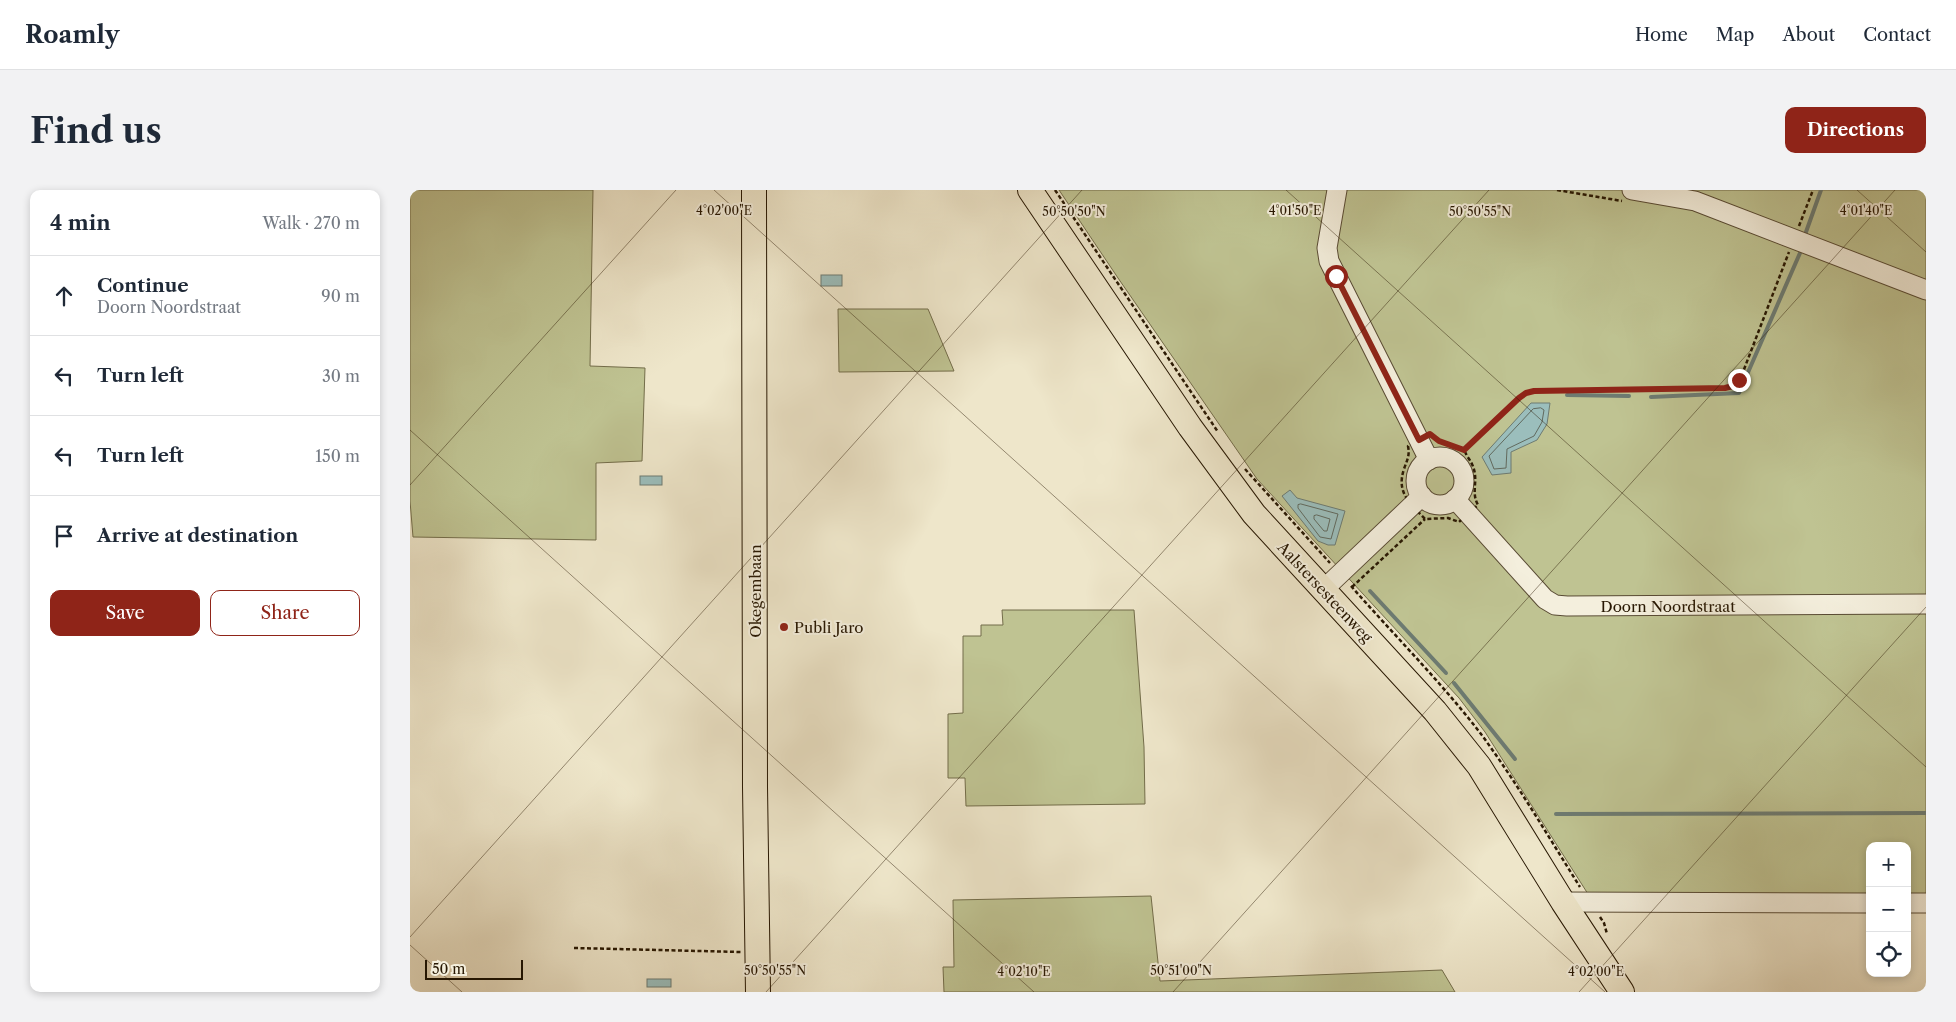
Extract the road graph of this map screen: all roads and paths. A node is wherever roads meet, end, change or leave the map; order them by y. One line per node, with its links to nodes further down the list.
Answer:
1 (754, 190): 27 (main road, Okegembaan)
2 (1030, 190): 18 (main road, Aalstersesteenweg)
3 (1055, 190): 10 (path)
4 (1337, 190): 11 (street)
5 (1557, 190): 7 (path)
6 (1813, 190): 8 (path)
7 (1628, 196): 8 (street)
8 (1790, 248): 9 (street); 12 (path)
9 (1926, 290)
10 (1220, 435)
11 (1419, 440): 12 (path); 13 (street); 16 (path)
12 (1464, 450): 17 (path)
13 (1429, 460): 15 (street); 16 (street)
14 (1244, 468): 18 (path)
15 (1456, 499): 16 (street); 17 (street, Doorn Noordstraat)
16 (1420, 507): 17 (path); 18 (street); 18 (path)
17 (1469, 514): 19 (street, Doorn Noordstraat)
18 (1339, 583): 20 (main road, Aalstersesteenweg); 21 (path)
19 (1926, 604)
20 (1563, 902): 21 (street); 29 (main road, Aalstersesteenweg)
21 (1590, 902): 22 (street); 25 (path)
22 (1866, 903)
23 (1911, 903): 24 (street)
24 (1926, 903)
25 (1607, 934)
26 (574, 948): 27 (path)
27 (757, 952): 28 (main road, Okegembaan)
28 (758, 992)
29 (1622, 992)

